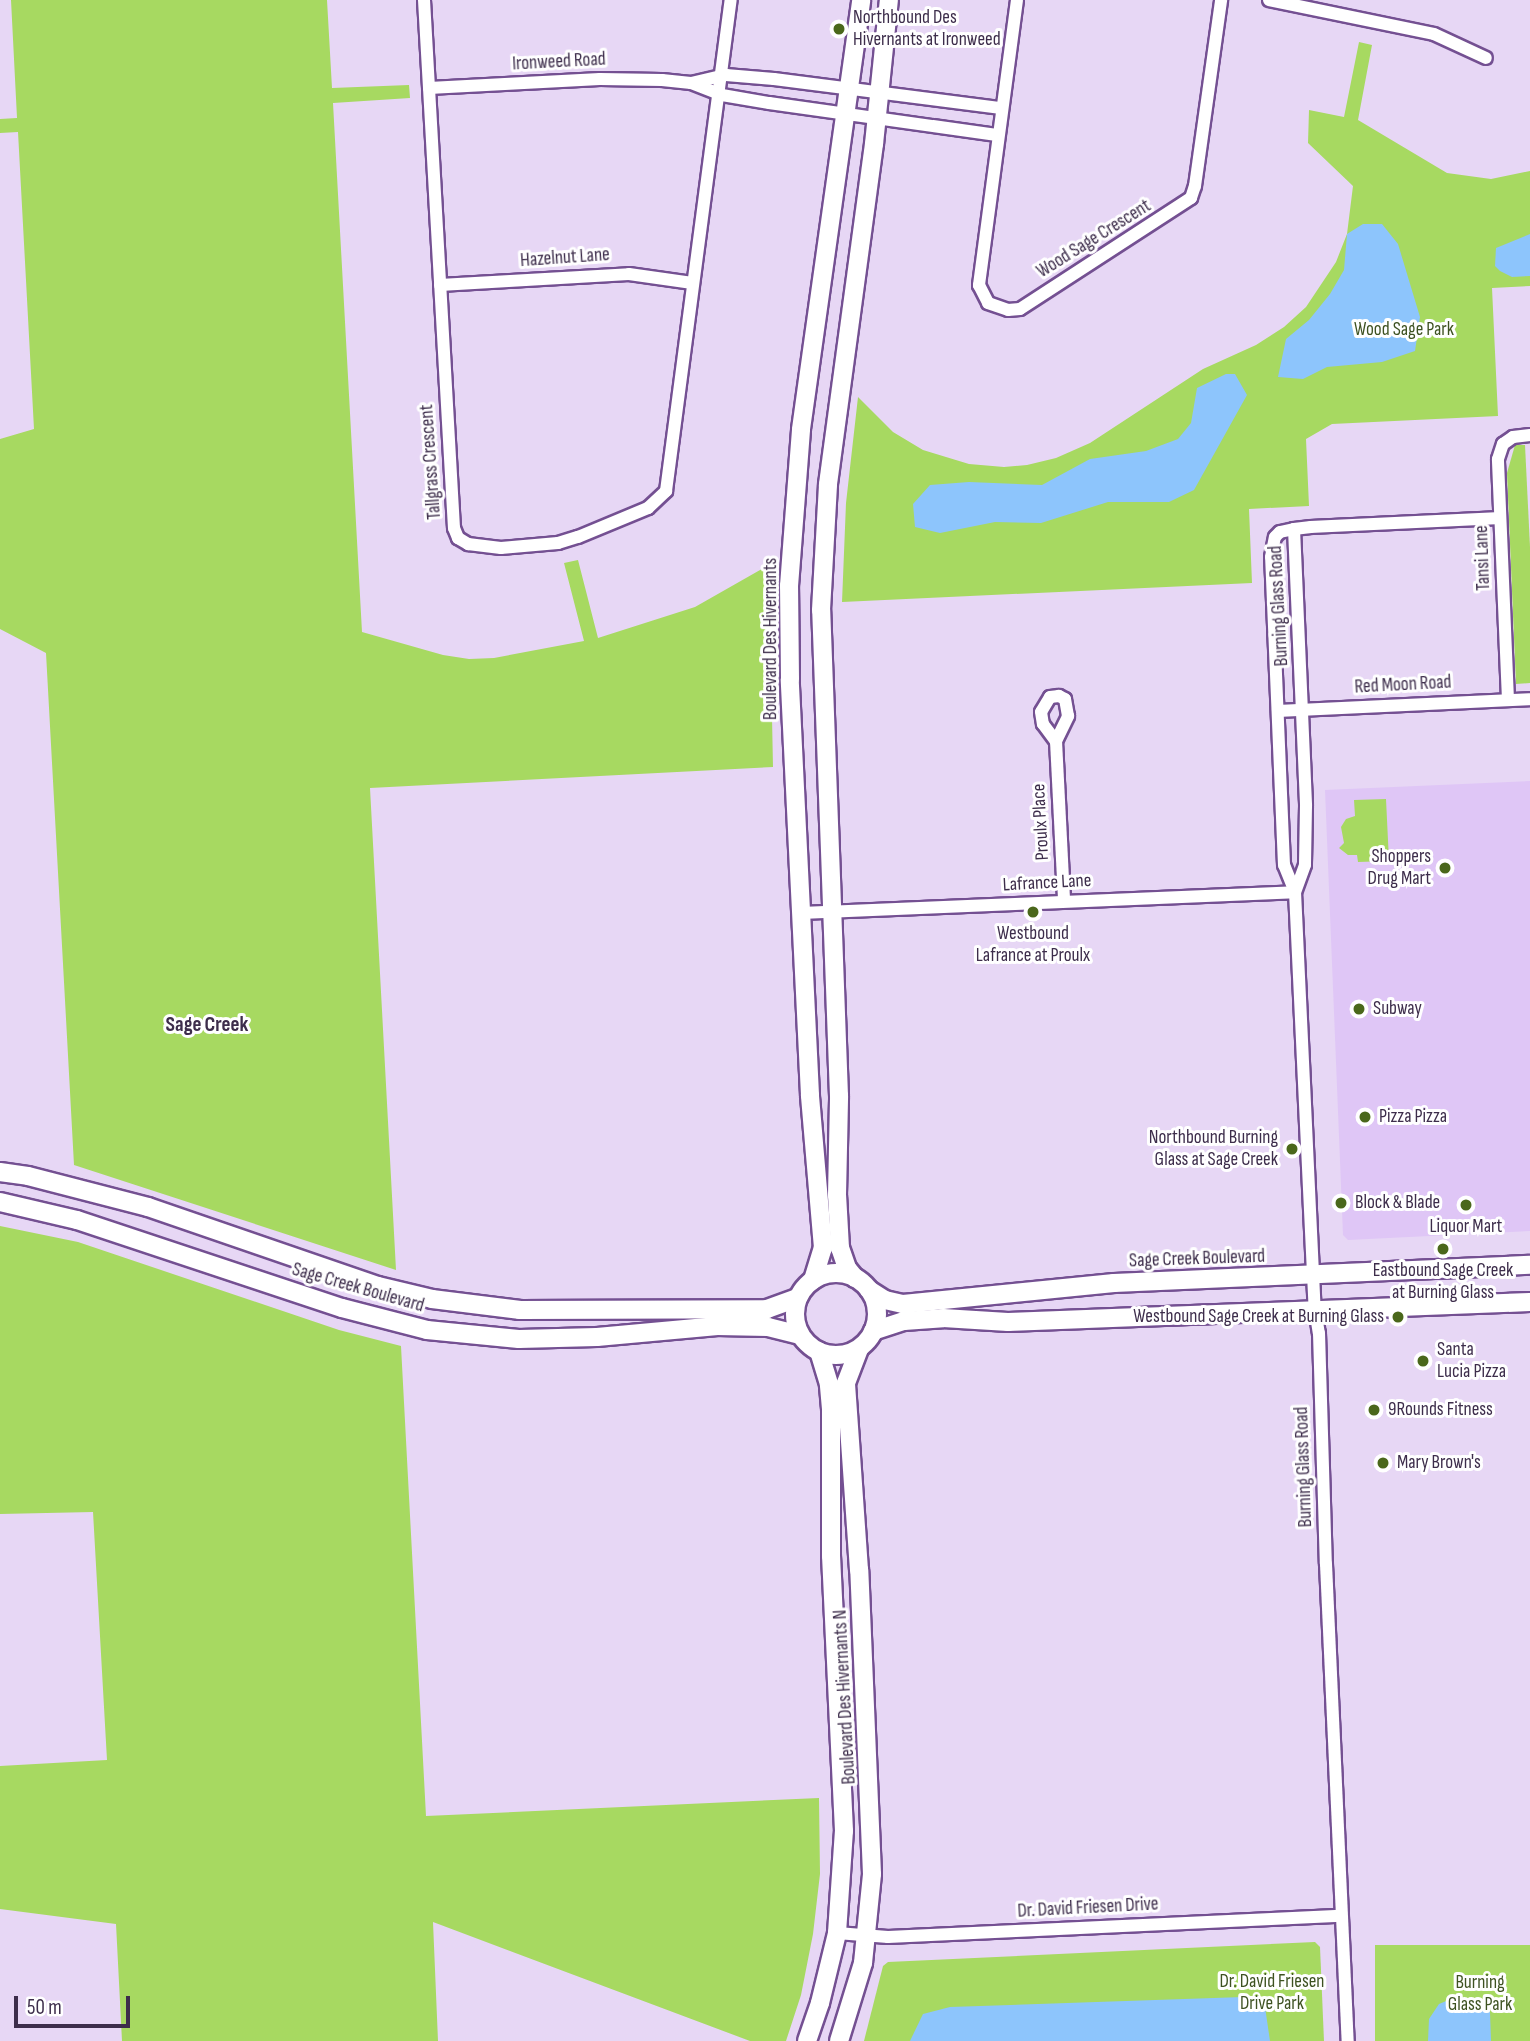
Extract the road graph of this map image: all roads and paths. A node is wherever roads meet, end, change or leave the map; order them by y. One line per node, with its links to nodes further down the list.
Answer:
1 (424, 0): 11 (street, Tallgrass Crescent)
2 (731, 0): 9 (street, Tallgrass Crescent)
3 (861, 0): 12 (street, Boulevard Des Hivernants)
4 (889, 0): 14 (street)
5 (1017, 0): 15 (street, Wood Sage Crescent)
6 (1221, 0): 18 (street, Wood Sage Crescent)
7 (1269, 0): 8 (street)
8 (1486, 58)
9 (720, 76): 10 (street, Ironweed Road); 12 (street, Ironweed Road); 13 (street, Tallgrass Crescent)
10 (691, 83): 11 (street, Ironweed Road); 13 (street, Ironweed Road)
11 (429, 88): 20 (street, Tallgrass Crescent)
12 (848, 89): 14 (street, Ironweed Road); 16 (street, Boulevard Des Hivernants)
13 (718, 93): 16 (street, Ironweed Road); 19 (street, Tallgrass Crescent)
14 (879, 93): 15 (street); 17 (street)
15 (1001, 108): 18 (street, Wood Sage Crescent)
16 (844, 114): 17 (street); 32 (street, Boulevard Des Hivernants)
17 (876, 119): 18 (street); 31 (street)
18 (997, 135)
19 (692, 283): 20 (street, Hazelnut Lane); 20 (street, Tallgrass Crescent)
20 (440, 285)
21 (1530, 436): 22 (street, Tansi Lane)
22 (1500, 518): 23 (street); 25 (street, Tansi Lane)
23 (1294, 529): 26 (street, Burning Glass Road); 27 (street, Burning Glass Road)
24 (1530, 699): 25 (street, Red Moon Road)
25 (1508, 700): 26 (street, Red Moon Road)
26 (1303, 709): 27 (street, Red Moon Road); 29 (street, Burning Glass Road)
27 (1278, 711): 29 (street, Burning Glass Road)
28 (1056, 741): 30 (street, Proulx Place)
29 (1296, 892): 30 (street, Lafrance Lane); 36 (street, Burning Glass Road)
30 (1064, 901): 31 (street, Lafrance Lane)
31 (831, 912): 32 (street, Lafrance Lane); 37 (street)
32 (801, 913): 38 (street, Boulevard Des Hivernants)
33 (0, 1172): 40 (street, Sage Creek Boulevard)
34 (0, 1202): 44 (street, Sage Creek Boulevard)
35 (1530, 1265): 36 (street, Sage Creek Boulevard)
36 (1314, 1276): 39 (street, Sage Creek Boulevard); 42 (street, Burning Glass Road)
37 (855, 1278): 38 (street); 39 (street)
38 (813, 1280): 40 (street)
39 (869, 1290): 43 (street)
40 (798, 1298): 44 (street)
41 (1530, 1302): 42 (street)
42 (1315, 1309): 43 (street); 47 (street, Burning Glass Road)
43 (873, 1331): 45 (street)
44 (800, 1335): 46 (street)
45 (859, 1349): 46 (street); 49 (street, Boulevard Des Hivernants N)
46 (819, 1352): 48 (street, Boulevard Des Hivernants N)
47 (1342, 1916): 49 (street, Dr. David Friesen Drive); 52 (street, Burning Glass Road)
48 (837, 1933): 49 (street, Dr. David Friesen Drive); 50 (street, Boulevard Des Hivernants N)
49 (867, 1934): 51 (street, Boulevard Des Hivernants N)
50 (807, 2041)
51 (839, 2041)
52 (1348, 2041)

